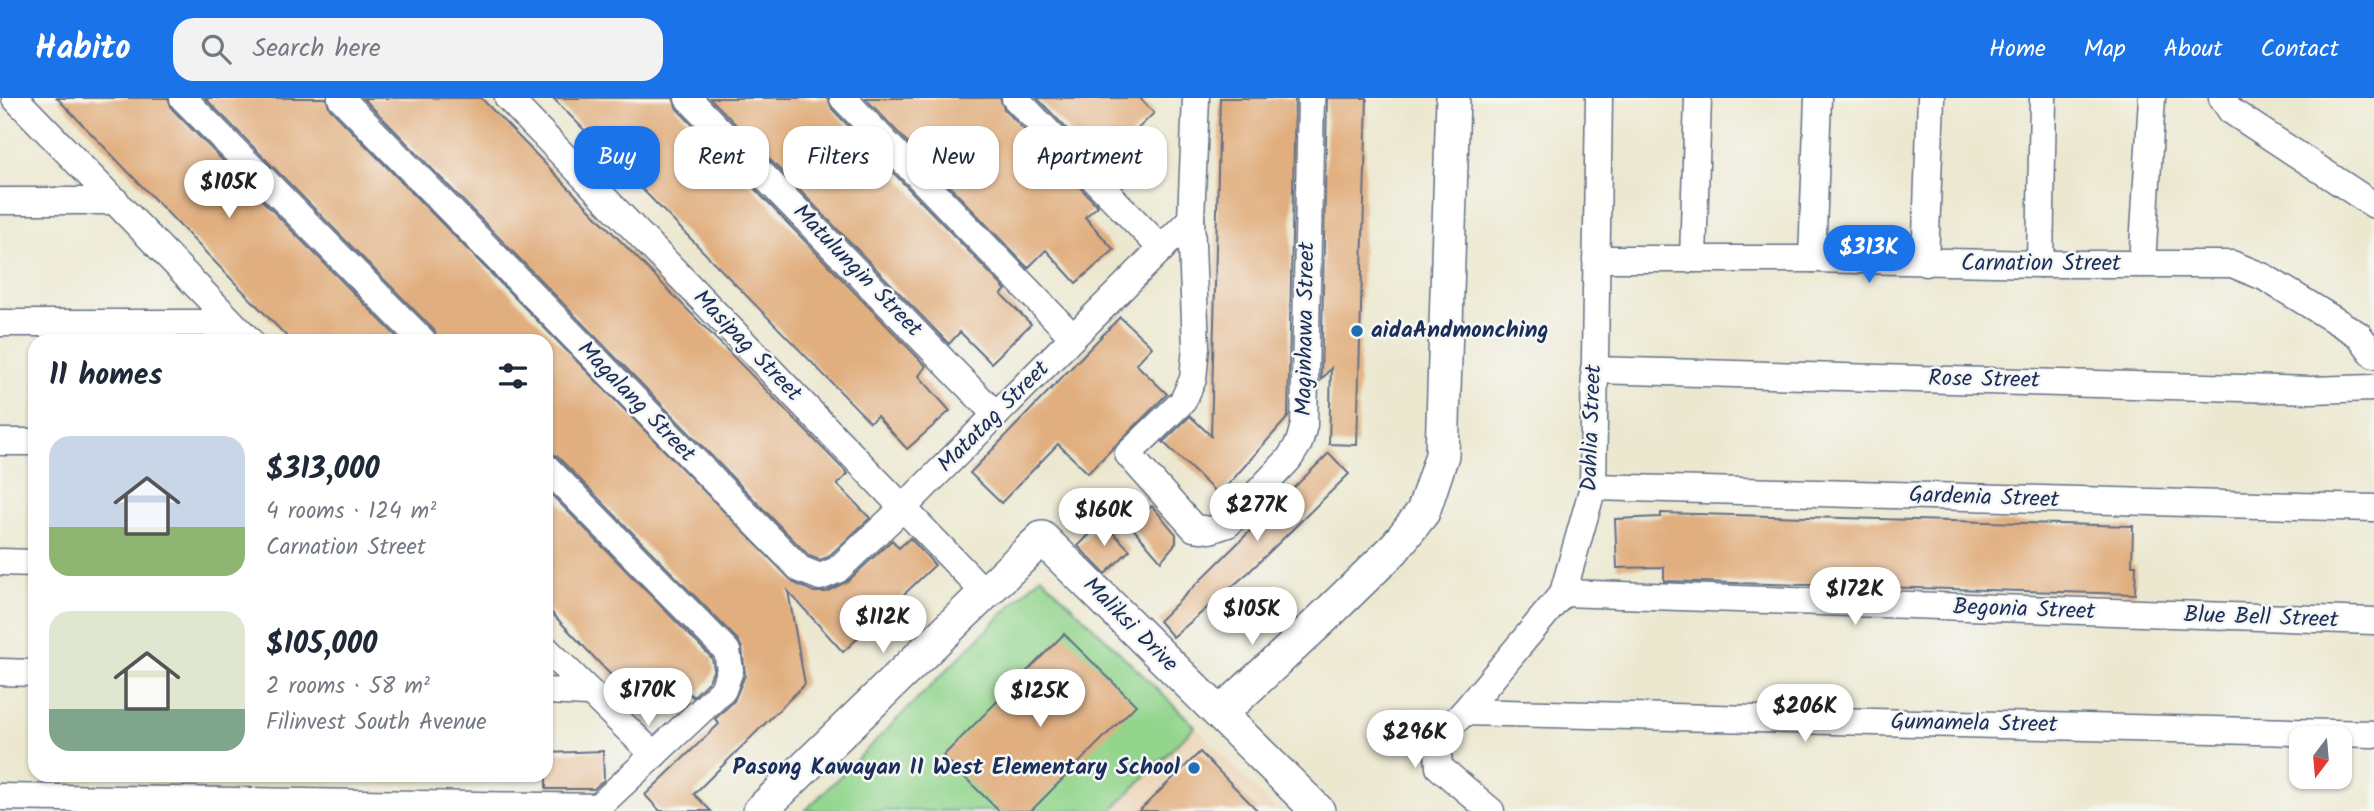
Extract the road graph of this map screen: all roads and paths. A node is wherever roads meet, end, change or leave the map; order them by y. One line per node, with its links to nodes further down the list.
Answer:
1 (15, 98): 19 (street)
2 (183, 98): 31 (street)
3 (341, 98): 45 (street, Magalang Street)
4 (508, 98): 41 (street, Masipag Street)
5 (688, 98): 36 (street, Matulungin Street)
6 (843, 98): 32 (street)
7 (1015, 98): 22 (street)
8 (1311, 98): 21 (street, Maginhawa Street)
9 (1452, 98): 56 (street)
10 (1599, 98): 23 (street, Dahlia Street)
11 (1698, 98): 24 (street)
12 (1818, 98): 25 (street)
13 (1931, 98): 26 (street)
14 (2043, 98): 27 (street)
15 (2152, 98): 28 (street)
16 (2221, 98): 20 (street)
17 (1192, 102): 21 (street)
18 (0, 201): 19 (street)
19 (116, 201): 30 (street)
20 (2374, 205)
21 (1191, 219): 22 (street, Matatag Street)
22 (1162, 249): 32 (street, Matatag Street)
23 (1596, 259): 24 (street, Carnation Street); 34 (street, Dahlia Street)
24 (1693, 259): 25 (street, Carnation Street)
25 (1812, 259): 26 (street, Carnation Street)
26 (1925, 263): 27 (street, Carnation Street)
27 (2040, 264): 28 (street, Carnation Street)
28 (2142, 264): 33 (street, Carnation Street)
29 (0, 323): 30 (street)
30 (241, 332)
31 (415, 334)
32 (1073, 337): 36 (street, Matatag Street)
33 (2374, 355)
34 (1594, 370): 35 (street, Rose Street); 40 (street, Dahlia Street)
35 (2374, 388)
36 (996, 415): 41 (street, Matatag Street)
37 (0, 442): 38 (street)
38 (28, 442)
39 (553, 474): 58 (street)
40 (1593, 487): 42 (street, Gardenia Street); 47 (street, Dahlia Street)
41 (903, 508): 45 (street, Matatag Street); 46 (street, Masipag Street)
42 (2374, 508)
43 (0, 562): 44 (street)
44 (28, 563)
45 (820, 577)
46 (986, 593): 56 (street, Maliksi Drive); 61 (street, Maliksi Drive)
47 (1563, 593): 48 (street, Begonia Street); 55 (street, Dahlia Street)
48 (2149, 614): 49 (street, Blue Bell Street)
49 (2374, 621)
50 (553, 656): 54 (street)
51 (0, 672): 52 (street)
52 (28, 673)
53 (553, 691): 54 (street)
54 (588, 693): 58 (street)
55 (1464, 712): 57 (street, Gumamela Street); 63 (street, Dahlia Street)
56 (1220, 714): 62 (street, Maliksi Drive)
57 (2374, 734)
58 (654, 755): 60 (street)
59 (0, 797): 60 (street)
60 (601, 809)
61 (760, 811)
62 (1318, 811)
63 (1491, 811)

